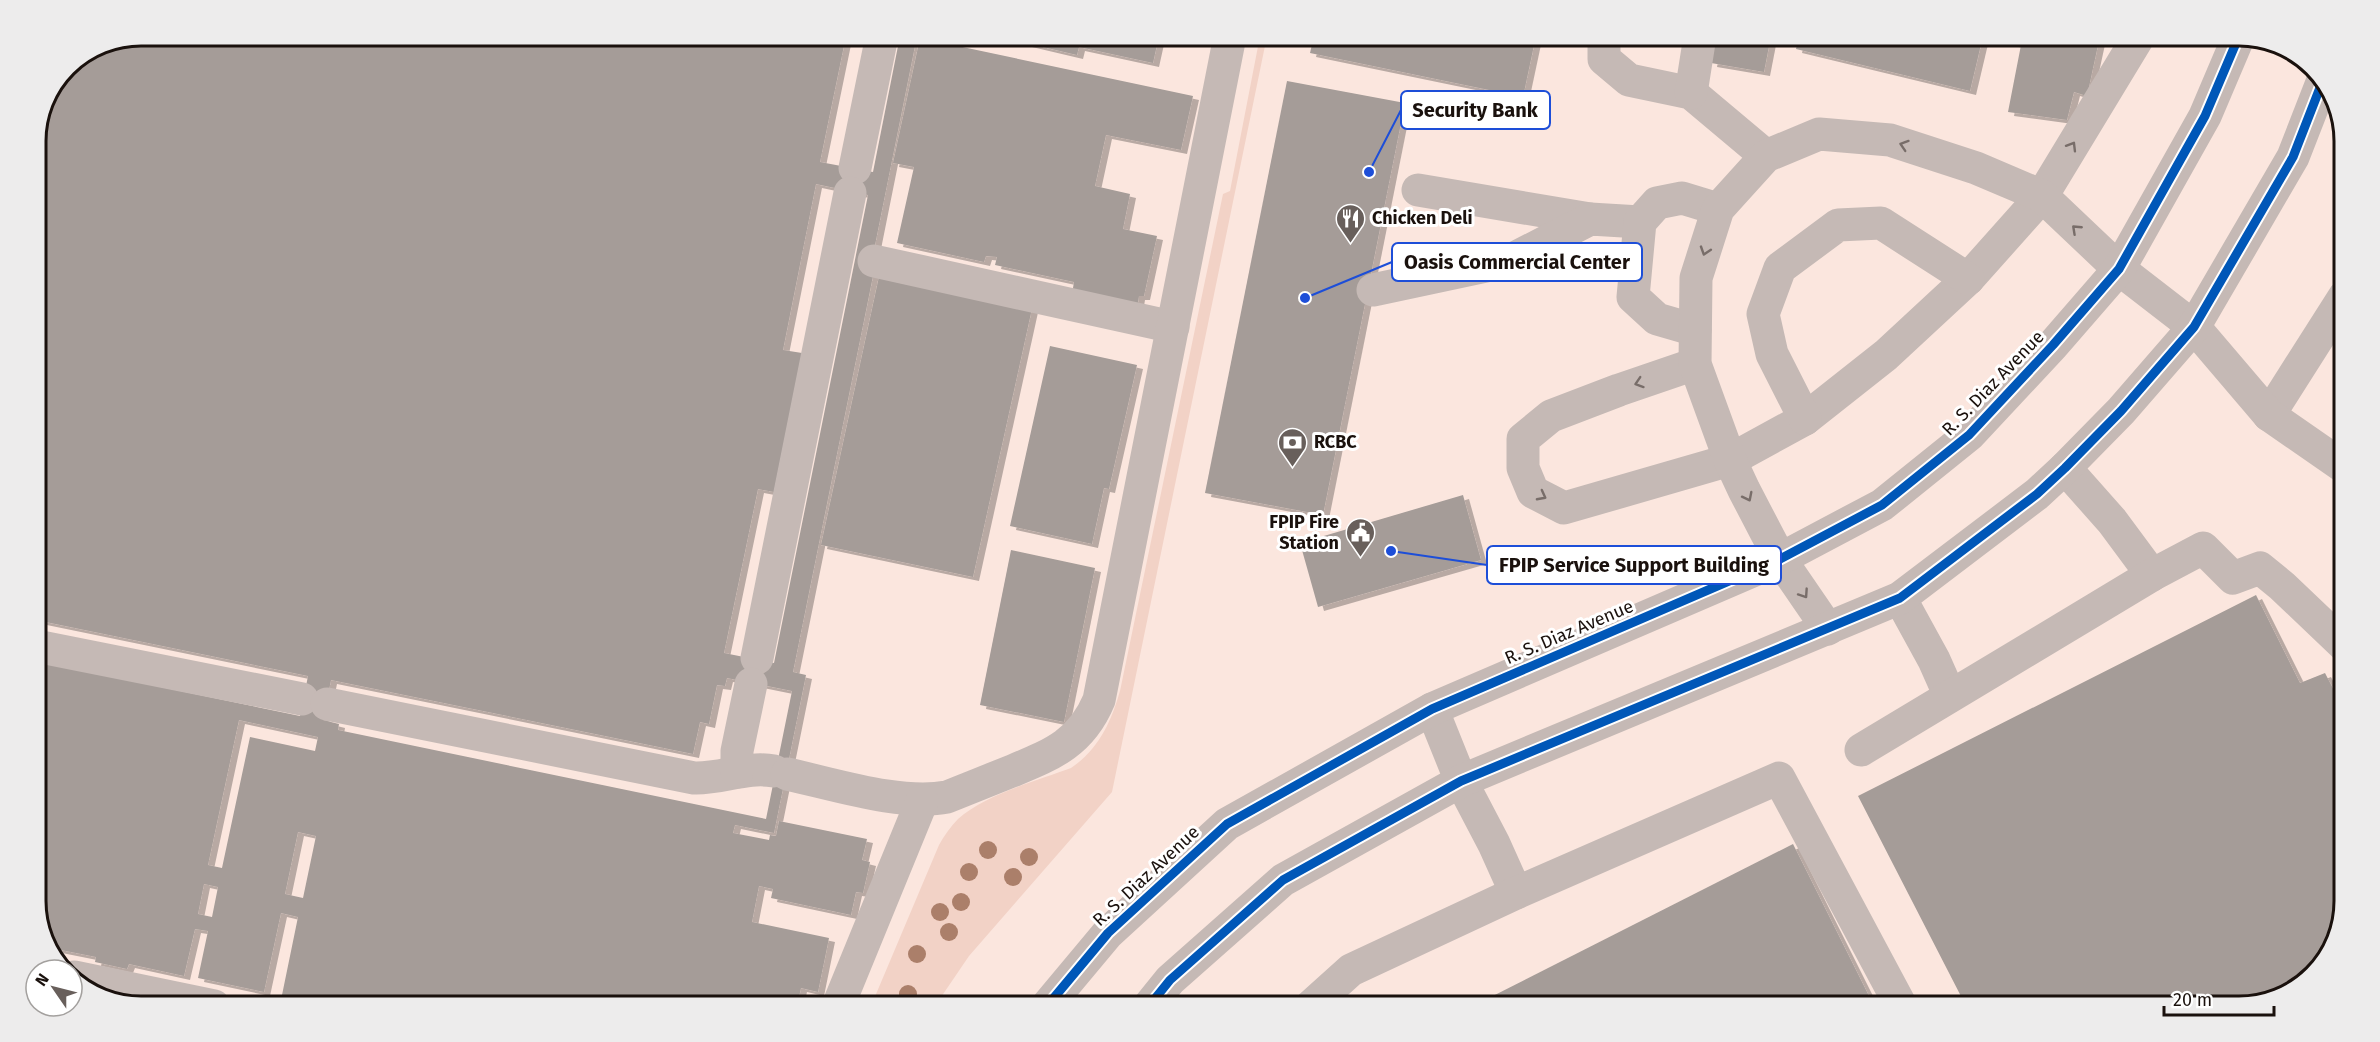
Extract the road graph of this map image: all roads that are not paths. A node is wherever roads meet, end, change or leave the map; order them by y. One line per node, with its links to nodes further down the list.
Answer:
1 (880, 47): 15 (street)
2 (1228, 47): 20 (street)
3 (1604, 47): 8 (street)
4 (1698, 47): 8 (street)
5 (2132, 47): 11 (street, one-way to 5)
6 (2234, 47): 16 (street, R. S. Diaz Avenue)
7 (2319, 91): 21 (street)
8 (1691, 93): 9 (street)
9 (1766, 156): 11 (street, one-way to 9); 12 (street)
10 (1418, 190): 13 (street)
11 (2042, 196): 16 (street, one-way to 11); 17 (street)
12 (1718, 209): 14 (street); 22 (street, one-way to 22)
13 (1590, 219): 14 (street); 18 (street)
14 (1640, 222): 22 (street)
15 (855, 257): 20 (street); 38 (street)
16 (2119, 269): 21 (street); 29 (street, R. S. Diaz Avenue)
17 (1968, 279): 25 (street); 25 (street)
18 (1373, 290)
19 (2333, 314): 24 (street)
20 (1173, 327): 40 (street)
21 (2194, 327): 24 (street); 28 (street)
22 (1695, 330): 23 (street)
23 (1695, 364): 26 (street); 26 (street, one-way to 26)
24 (2269, 415): 27 (street)
25 (1805, 419): 26 (street)
26 (1730, 460): 29 (street, one-way to 29)
27 (2333, 460)
28 (2065, 468): 30 (street); 31 (street)
29 (1780, 559): 32 (street, one-way to 32); 36 (street, R. S. Diaz Avenue)
30 (2152, 575): 33 (street); 35 (street)
31 (1900, 598): 32 (street); 35 (street)
32 (1828, 629): 39 (street)
33 (2334, 635)
34 (47, 648): 38 (street)
35 (1950, 696): 37 (street)
36 (1432, 709): 39 (street); 45 (street, R. S. Diaz Avenue)
37 (1861, 750)
38 (737, 772): 40 (street)
39 (1461, 781): 41 (street); 46 (street)
40 (922, 801): 44 (street)
41 (1516, 893): 47 (street); 48 (street)
42 (90, 980): 43 (street)
43 (166, 996)
44 (842, 996)
45 (1055, 996)
46 (1157, 996)
47 (1322, 996)
48 (1896, 996)

